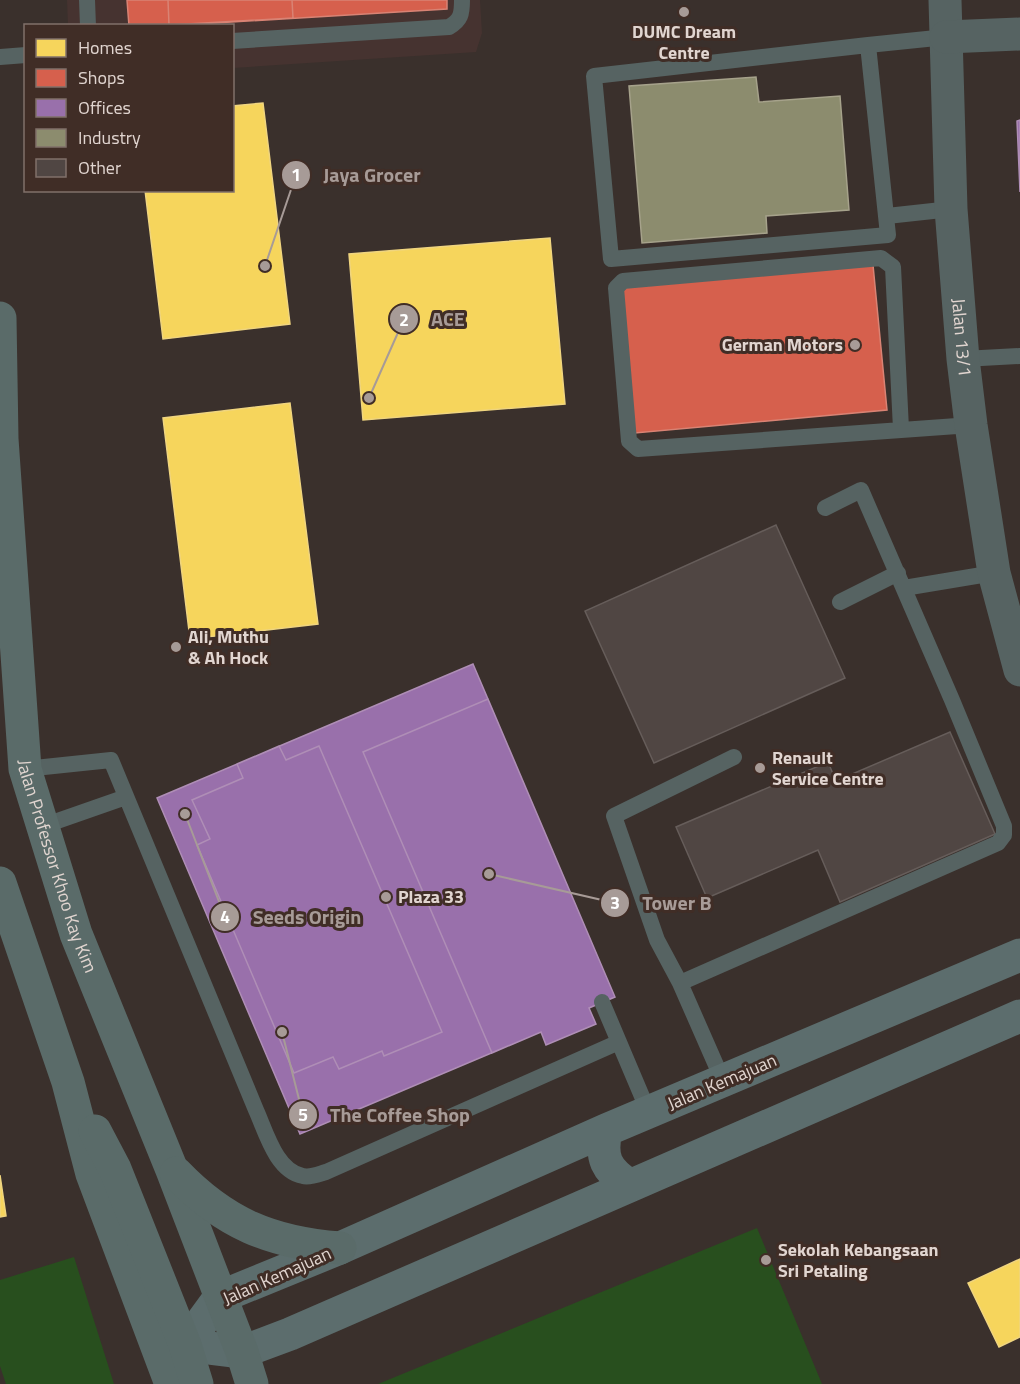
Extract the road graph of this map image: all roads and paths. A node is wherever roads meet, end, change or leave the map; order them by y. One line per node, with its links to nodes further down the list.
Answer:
1 (87, 0): 4 (lane)
2 (462, 0): 7 (lane)
3 (945, 0): 6 (street, Jalan 13/1)
4 (88, 24)
5 (1020, 34): 6 (street)
6 (946, 37): 8 (lane); 11 (street, Jalan 13/1)
7 (234, 42)
8 (868, 45): 12 (lane); 12 (lane)
9 (24, 55): 10 (lane)
10 (0, 57)
11 (951, 209): 12 (lane); 15 (street, Jalan 13/1)
12 (887, 216)
13 (0, 318): 24 (main road, Jalan Professor Khoo Kay Kim)
14 (1020, 356): 15 (lane)
15 (963, 359): 16 (street, Jalan 13/1)
16 (971, 425): 17 (lane); 19 (street, Jalan 13/1)
17 (901, 429): 17 (lane)
18 (825, 508): 20 (lane)
19 (994, 573): 20 (lane); 22 (street, Jalan 13/1)
20 (901, 581): 21 (lane); 30 (lane)
21 (840, 602)
22 (1020, 670)
23 (734, 758): 30 (lane)
24 (25, 769): 25 (lane); 26 (main road, Jalan Professor Khoo Kay Kim)
25 (126, 797): 26 (lane); 33 (lane)
26 (43, 826): 38 (main road, Jalan Professor Khoo Kay Kim)
27 (0, 883): 28 (main road)
28 (11, 944): 35 (main road)
29 (1020, 955): 34 (main road, Jalan Kemajuan)
30 (680, 983): 34 (lane)
31 (602, 1002): 33 (lane)
32 (1020, 1016): 39 (main road)
33 (619, 1042): 36 (lane)
34 (723, 1081): 36 (main road, Jalan Kemajuan)
35 (68, 1082): 42 (main road); 44 (main road)
36 (649, 1113): 37 (main road, Jalan Kemajuan)
37 (606, 1130): 39 (main road); 40 (main road, Jalan Kemajuan)
38 (172, 1170): 40 (main road); 41 (main road, Jalan Professor Khoo Kay Kim)
39 (629, 1185): 43 (main road)
40 (340, 1248): 41 (main road, Jalan Kemajuan)
41 (220, 1297): 42 (main road, Jalan Kemajuan); 43 (main road, Jalan Professor Khoo Kay Kim)
42 (184, 1345): 43 (main road); 45 (main road)
43 (242, 1352): 46 (main road, Jalan Professor Khoo Kay Kim)
44 (171, 1384)
45 (197, 1384)
46 (252, 1384)

